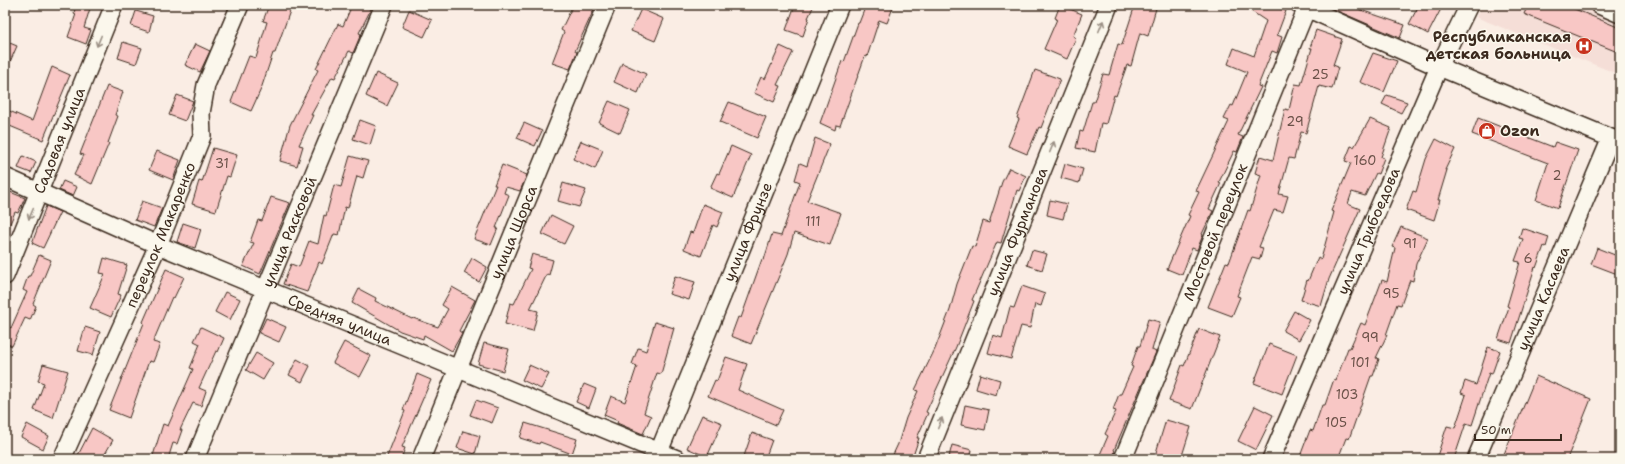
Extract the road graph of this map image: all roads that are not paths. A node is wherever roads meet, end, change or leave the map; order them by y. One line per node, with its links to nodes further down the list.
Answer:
1 (114, 5): 14 (street, Садовая улица, one-way to 14)
2 (240, 5): 15 (street, переулок Макаренко)
3 (384, 5): 17 (street, улица Расковой)
4 (607, 5): 18 (street, улица Щорса)
5 (840, 5): 19 (street, улица Фрунзе)
6 (1109, 5): 24 (street, улица Фурманова, one-way to 6)
7 (1469, 5): 11 (street, улица Грибоедова)
8 (1599, 5): 10 (street)
9 (1305, 6): 11 (street); 25 (street, Мостовой переулок)
10 (1620, 14)
11 (1439, 67): 12 (street); 26 (street, улица Грибоедова)
12 (1616, 140): 27 (street, улица Касаева)
13 (5, 177): 14 (street, Средняя улица)
14 (40, 192): 15 (street, Средняя улица); 16 (street, Садовая улица, one-way to 16)
15 (158, 245): 17 (street, Средняя улица); 20 (street, переулок Макаренко)
16 (5, 276)
17 (266, 288): 18 (street, Средняя улица); 21 (street, улица Расковой)
18 (458, 368): 19 (street, Средняя улица); 22 (street, улица Щорса)
19 (658, 456): 23 (street, Средняя улица)
20 (62, 459)
21 (195, 459)
22 (421, 459)
23 (677, 459)
24 (926, 459)
25 (1123, 459)
26 (1270, 459)
27 (1476, 459)

